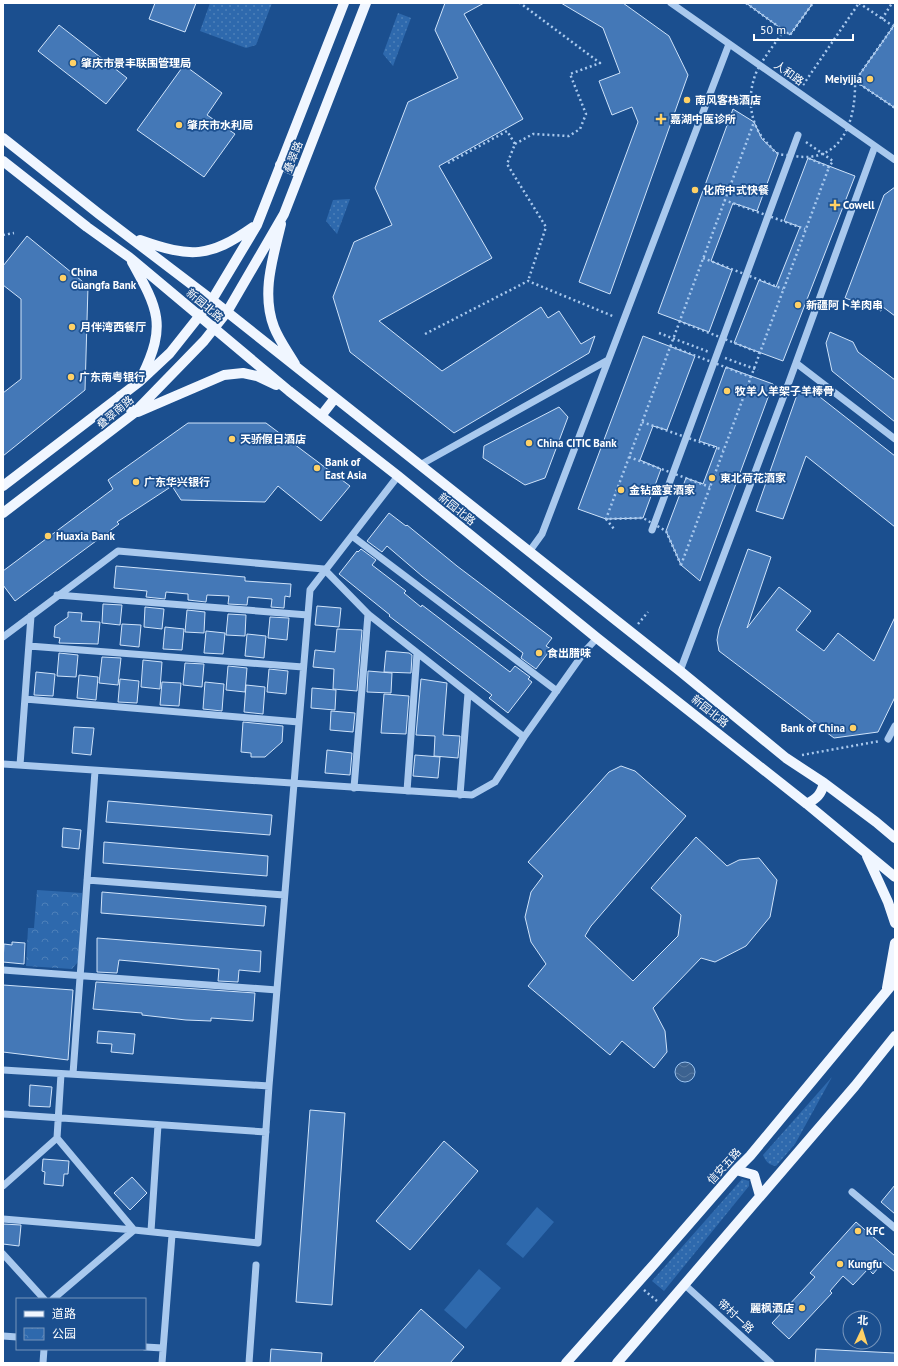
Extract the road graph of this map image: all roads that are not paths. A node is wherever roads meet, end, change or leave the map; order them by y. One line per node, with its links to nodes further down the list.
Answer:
1 (344, 3): 10 (main road, 叠翠路)
2 (366, 3): 11 (main road, 叠翠路)
3 (671, 3): 4 (street, 人和路)
4 (729, 44): 7 (street, 人和路); 22 (street)
5 (798, 135): 36 (street)
6 (3, 138): 12 (main road, 新园北路)
7 (875, 146): 8 (street, 人和路); 23 (street)
8 (895, 160)
9 (3, 161): 15 (main road, 新园北路)
10 (280, 165): 11 (main road); 14 (main road, 叠翠路)
11 (299, 173): 13 (main road, 叠翠路)
12 (98, 214): 15 (main road); 16 (main road, 新园北路)
13 (284, 214): 19 (main road, 叠翠路); 24 (main road)
14 (257, 225): 16 (main road); 18 (main road, 叠翠路)
15 (87, 227): 17 (main road, 新园北路)
16 (131, 237): 18 (main road, 新园北路)
17 (129, 257): 20 (main road, 新园北路); 25 (main road)
18 (212, 300): 19 (main road, 新园北路); 20 (main road, 叠翠南路)
19 (227, 312): 21 (main road, 叠翠南路); 24 (main road, 新园北路)
20 (201, 316): 21 (main road, 新园北路); 25 (main road, 叠翠南路)
21 (214, 328): 26 (main road, 新园北路); 29 (main road, 叠翠南路)
22 (608, 360): 32 (street); 38 (street)
23 (796, 364): 31 (street); 49 (street)
24 (298, 370): 28 (main road, 新园北路)
25 (139, 382): 27 (main road, 叠翠南路)
26 (289, 391): 29 (main road); 30 (main road, 新园北路)
27 (120, 396): 29 (main road); 34 (main road, 叠翠南路)
28 (336, 398): 30 (main road); 32 (main road, 新园北路)
29 (134, 413): 35 (main road, 叠翠南路)
30 (321, 416): 33 (main road, 新园北路)
31 (895, 439)
32 (420, 465): 38 (main road, 新园北路)
33 (398, 476): 37 (street); 45 (main road, 新园北路)
34 (3, 486)
35 (3, 513)
36 (652, 530)
37 (352, 536): 39 (street); 50 (street)
38 (529, 552): 49 (main road, 新园北路)
39 (324, 569): 40 (street); 41 (street); 42 (street)
40 (57, 595): 42 (street); 43 (street)
41 (368, 614): 47 (street); 62 (street)
42 (308, 615): 48 (street)
43 (31, 616): 44 (street); 46 (street)
44 (3, 637)
45 (597, 638): 50 (street); 65 (main road, 新园北路)
46 (29, 646): 48 (street); 52 (street)
47 (417, 653): 51 (street); 63 (street)
48 (303, 667): 53 (street)
49 (680, 671): 60 (main road, 新园北路)
50 (557, 692): 55 (street)
51 (468, 693): 55 (street); 64 (street)
52 (25, 699): 53 (street); 58 (street)
53 (299, 722): 61 (street)
54 (895, 726): 56 (street)
55 (524, 737): 64 (street)
56 (888, 739)
57 (3, 764): 58 (street)
58 (20, 766): 59 (street)
59 (95, 770): 61 (street); 71 (street)
60 (824, 783): 65 (main road); 66 (main road, 新园北路)
61 (294, 784): 62 (street); 72 (street)
62 (354, 788): 63 (street)
63 (407, 792): 64 (street)
64 (460, 795)
65 (807, 804): 69 (main road, 新园北路)
66 (876, 822): 67 (main road); 68 (main road, 新园北路)
67 (895, 830)
68 (895, 838)
69 (866, 854): 70 (main road, 新园北路); 73 (main road)
70 (895, 877)
71 (87, 880): 72 (street); 76 (street)
72 (284, 895): 78 (street)
73 (895, 923)
74 (895, 943): 79 (main road)
75 (3, 970): 76 (street)
76 (80, 975): 78 (street); 83 (street)
77 (895, 981): 79 (main road, 信安五路)
78 (277, 990): 84 (street)
79 (886, 991): 90 (main road, 信安五路)
80 (895, 1036): 93 (main road)
81 (3, 1070): 82 (street)
82 (61, 1074): 83 (street); 86 (street)
83 (73, 1074): 84 (street)
84 (269, 1086): 88 (street)
85 (3, 1114): 86 (street)
86 (58, 1118): 87 (street); 89 (street)
87 (158, 1125): 88 (street); 97 (street)
88 (266, 1132): 98 (street)
89 (57, 1138): 91 (street); 96 (street)
90 (736, 1170): 93 (main road); 112 (main road, 信安五路)
91 (3, 1186)
92 (852, 1192): 95 (street)
93 (760, 1196): 101 (main road)
94 (3, 1219): 96 (street)
95 (895, 1228)
96 (134, 1230): 97 (street); 103 (street)
97 (150, 1231): 98 (street)
98 (172, 1235): 107 (street)
99 (3, 1254): 102 (street)
100 (256, 1264): 111 (street)
101 (686, 1285): 113 (main road); 114 (street, 带村一路)
102 (43, 1298)
103 (54, 1298)
104 (3, 1336): 105 (street)
105 (16, 1337)
106 (146, 1347): 107 (street)
107 (163, 1348): 110 (street)
108 (44, 1350): 109 (street)
109 (43, 1363)
110 (162, 1363)
111 (249, 1363)
112 (566, 1363)
113 (617, 1363)
114 (771, 1363)

